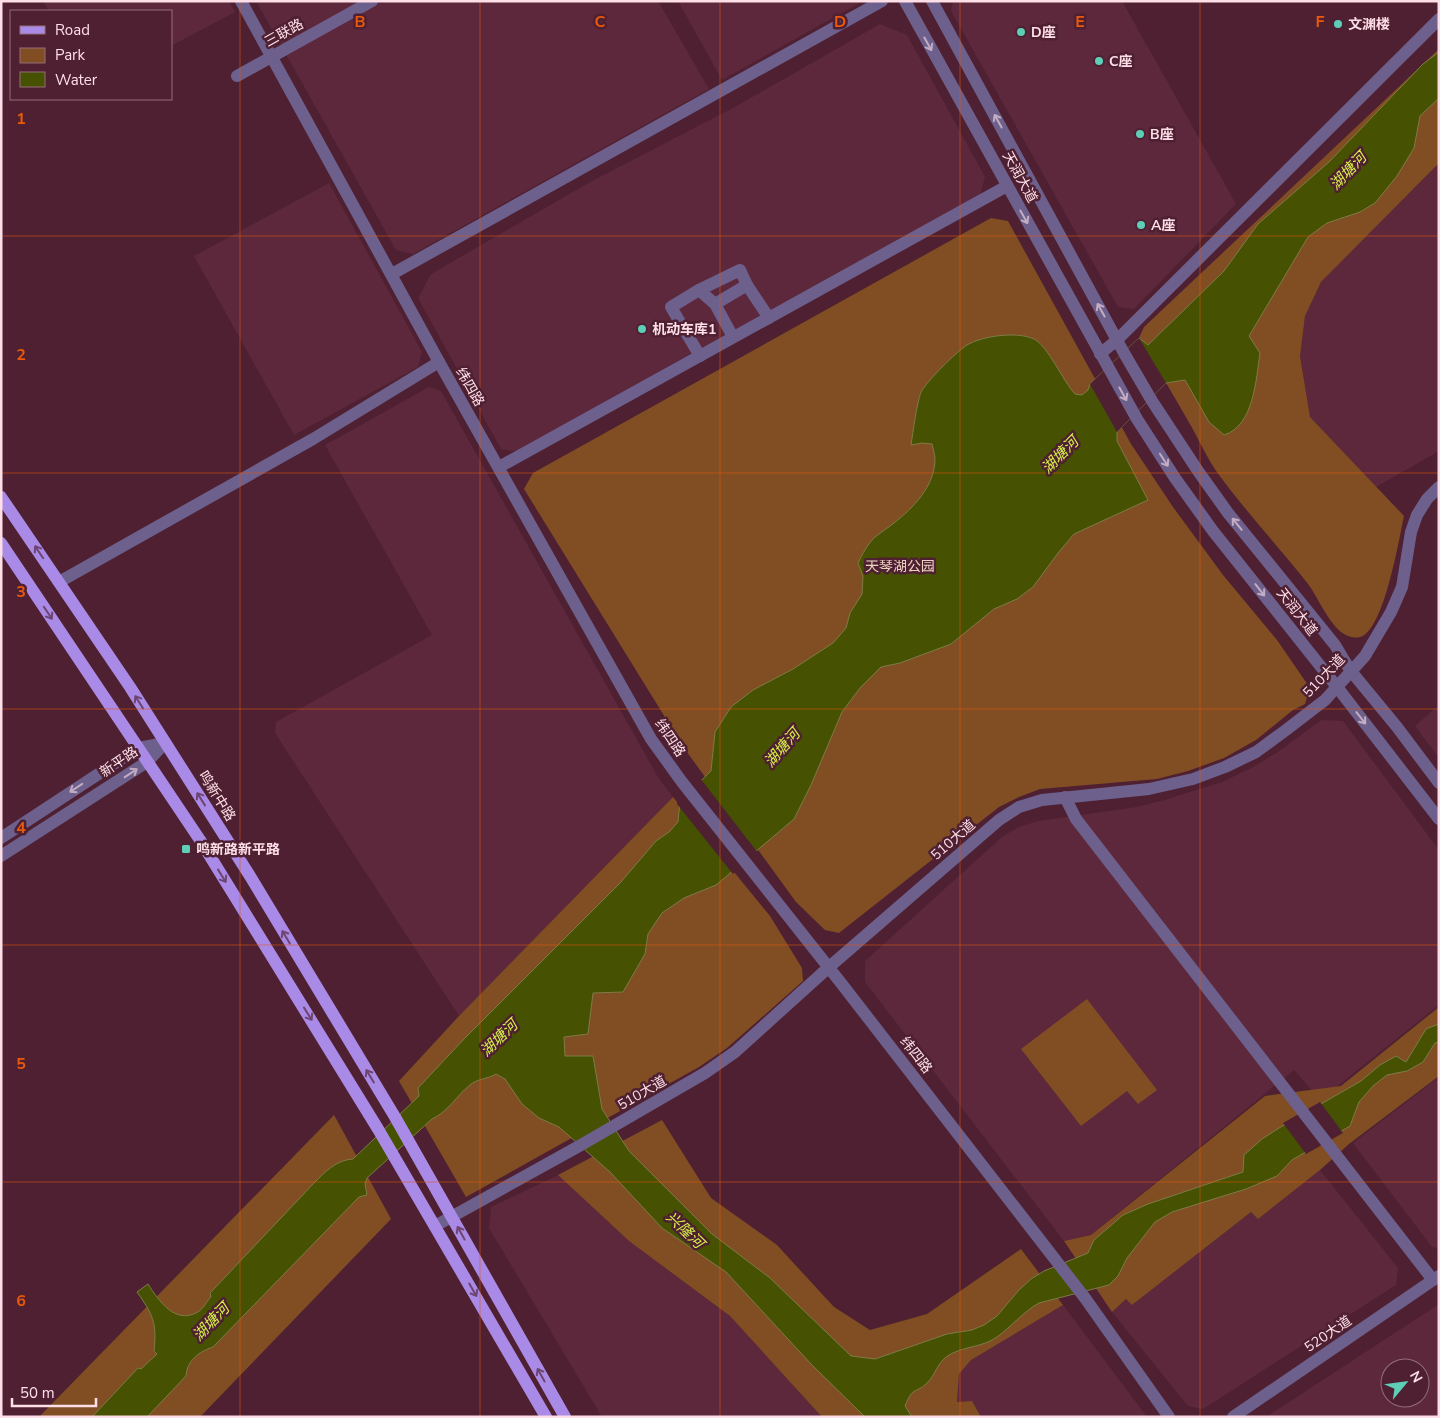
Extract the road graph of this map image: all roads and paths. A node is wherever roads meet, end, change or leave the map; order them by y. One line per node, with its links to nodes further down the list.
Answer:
1 (241, 1): 7 (street, 纬四路)
2 (372, 1): 7 (street, 三联路)
3 (882, 1): 10 (street)
4 (905, 1): 9 (street, 天润大道, one-way to 9)
5 (932, 1): 16 (street, 天润大道, one-way to 5)
6 (1439, 19): 16 (street)
7 (272, 56): 8 (street, 三联路); 10 (street, 纬四路)
8 (237, 76)
9 (1008, 186): 14 (street); 17 (street, 天润大道, one-way to 17)
10 (392, 274): 19 (street, 纬四路)
11 (747, 285): 12 (street); 13 (street); 14 (street)
12 (699, 290): 13 (street); 18 (street)
13 (715, 304): 15 (street)
14 (768, 318): 15 (street)
15 (733, 338): 18 (street)
16 (1118, 339): 17 (street); 25 (street, 天润大道, one-way to 16)
17 (1100, 354): 26 (street, 天润大道, one-way to 26)
18 (700, 356): 20 (street)
19 (439, 362): 20 (street, 纬四路); 24 (street)
20 (499, 467): 35 (street, 纬四路)
21 (1439, 486): 25 (street, 510大道)
22 (1, 497): 24 (main road, 鸣新中路, one-way to 22)
23 (1, 543): 28 (main road, one-way to 28)
24 (59, 582): 27 (main road, 鸣新中路, one-way to 24)
25 (1350, 670): 26 (street, 510大道); 30 (street, 天润大道)
26 (1337, 687): 31 (street, 510大道); 32 (street, 天润大道, one-way to 32)
27 (165, 743): 28 (street, 新平路); 29 (street, 新平路); 36 (main road, 鸣新中路, one-way to 27)
28 (138, 748): 29 (main road); 33 (street, 新平路, one-way to 33)
29 (148, 762): 34 (street, 新平路, one-way to 29); 37 (main road, one-way to 37)
30 (1439, 783)
31 (1065, 797): 35 (street, 510大道); 38 (street)
32 (1439, 819)
33 (1, 838)
34 (1, 856)
35 (828, 968): 36 (street, 510大道); 41 (street, 纬四路)
36 (452, 1216): 37 (street, 510大道); 40 (main road, 鸣新中路, one-way to 36)
37 (435, 1226): 39 (main road, one-way to 39)
38 (1436, 1278): 42 (street, 520大道)
39 (546, 1417)
40 (565, 1417)
41 (1169, 1417)
42 (1233, 1417)

